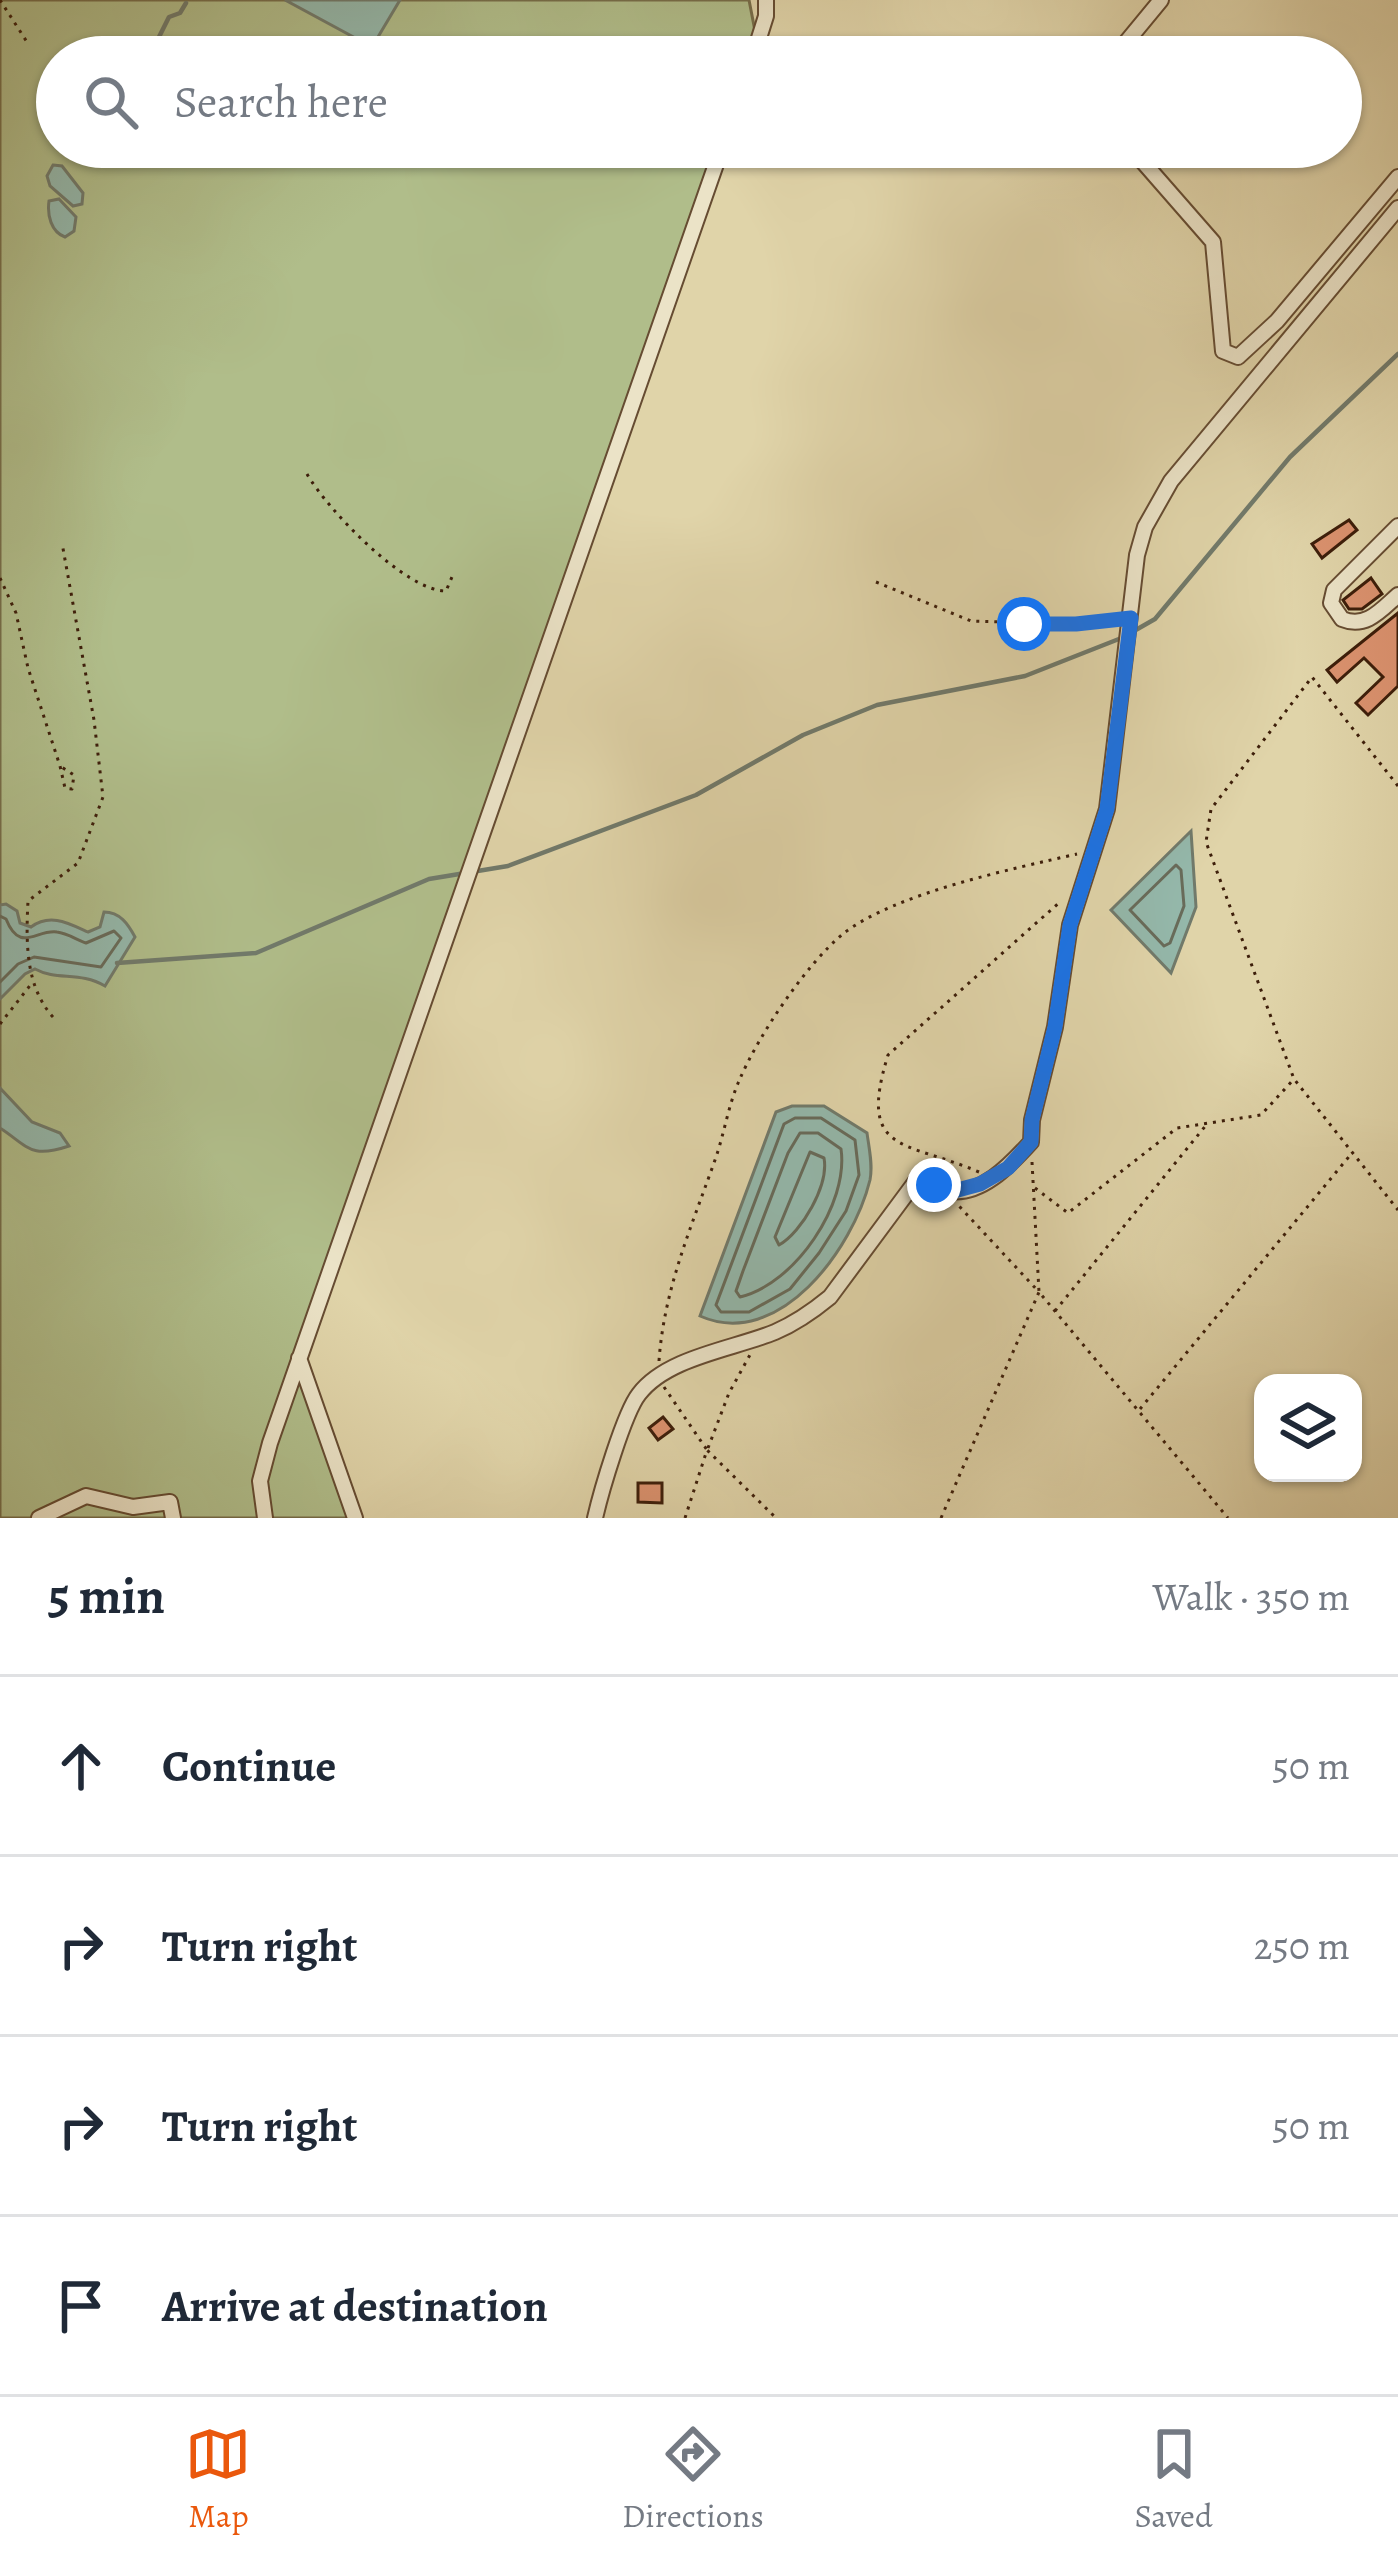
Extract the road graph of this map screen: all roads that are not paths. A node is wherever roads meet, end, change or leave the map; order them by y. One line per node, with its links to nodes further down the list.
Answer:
1 (766, 0): 3 (street)
2 (1161, 0): 4 (street)
3 (760, 36)
4 (1131, 36)
5 (715, 168): 11 (street)
6 (1149, 168): 7 (street)
7 (1398, 177)
8 (1398, 208): 16 (street)
9 (1398, 526): 10 (street)
10 (1398, 595)
11 (299, 1358): 14 (street); 15 (street)
12 (39, 1518): 13 (street)
13 (173, 1518)
14 (266, 1518)
15 (355, 1518)
16 (595, 1518)

